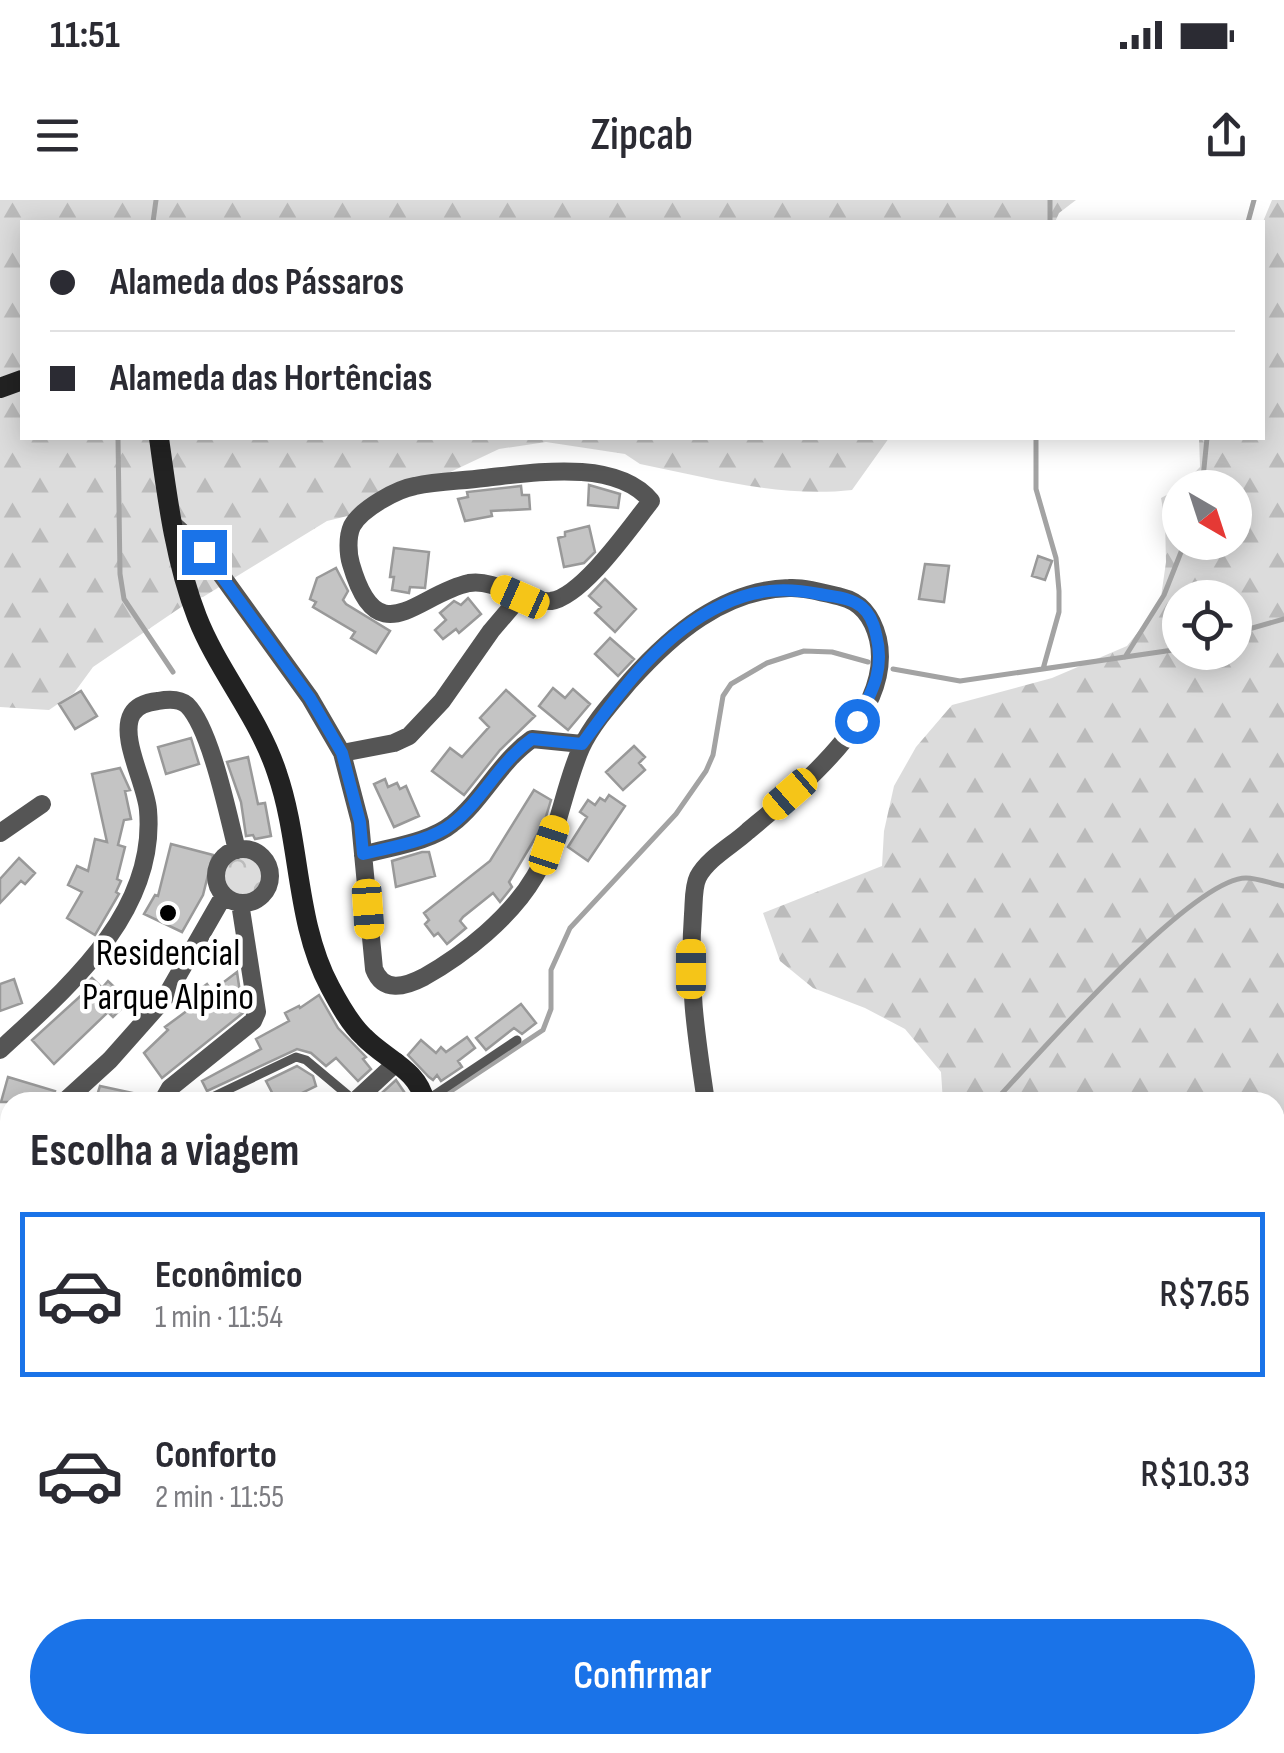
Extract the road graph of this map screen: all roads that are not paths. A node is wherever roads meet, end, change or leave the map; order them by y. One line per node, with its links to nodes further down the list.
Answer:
1 (159, 440): 2 (main road)
2 (174, 526): 5 (street); 10 (main road)
3 (520, 597): 3 (street); 5 (street)
4 (582, 744): 9 (street); 9 (street); 23 (street)
5 (342, 753): 9 (street)
6 (42, 804): 7 (street)
7 (0, 833)
8 (237, 850): 11 (street); 12 (street); 14 (street)
9 (363, 854)
10 (300, 881): 11 (street); 15 (main road)
11 (269, 885): 12 (street)
12 (232, 899): 16 (street); 17 (street)
13 (517, 1040): 22 (lane)
14 (0, 1050)
15 (397, 1062): 20 (street); 21 (main road)
16 (75, 1092)
17 (168, 1092)
18 (223, 1092): 19 (lane)
19 (343, 1092)
20 (365, 1092)
21 (421, 1092)
22 (440, 1092)
23 (704, 1092)

